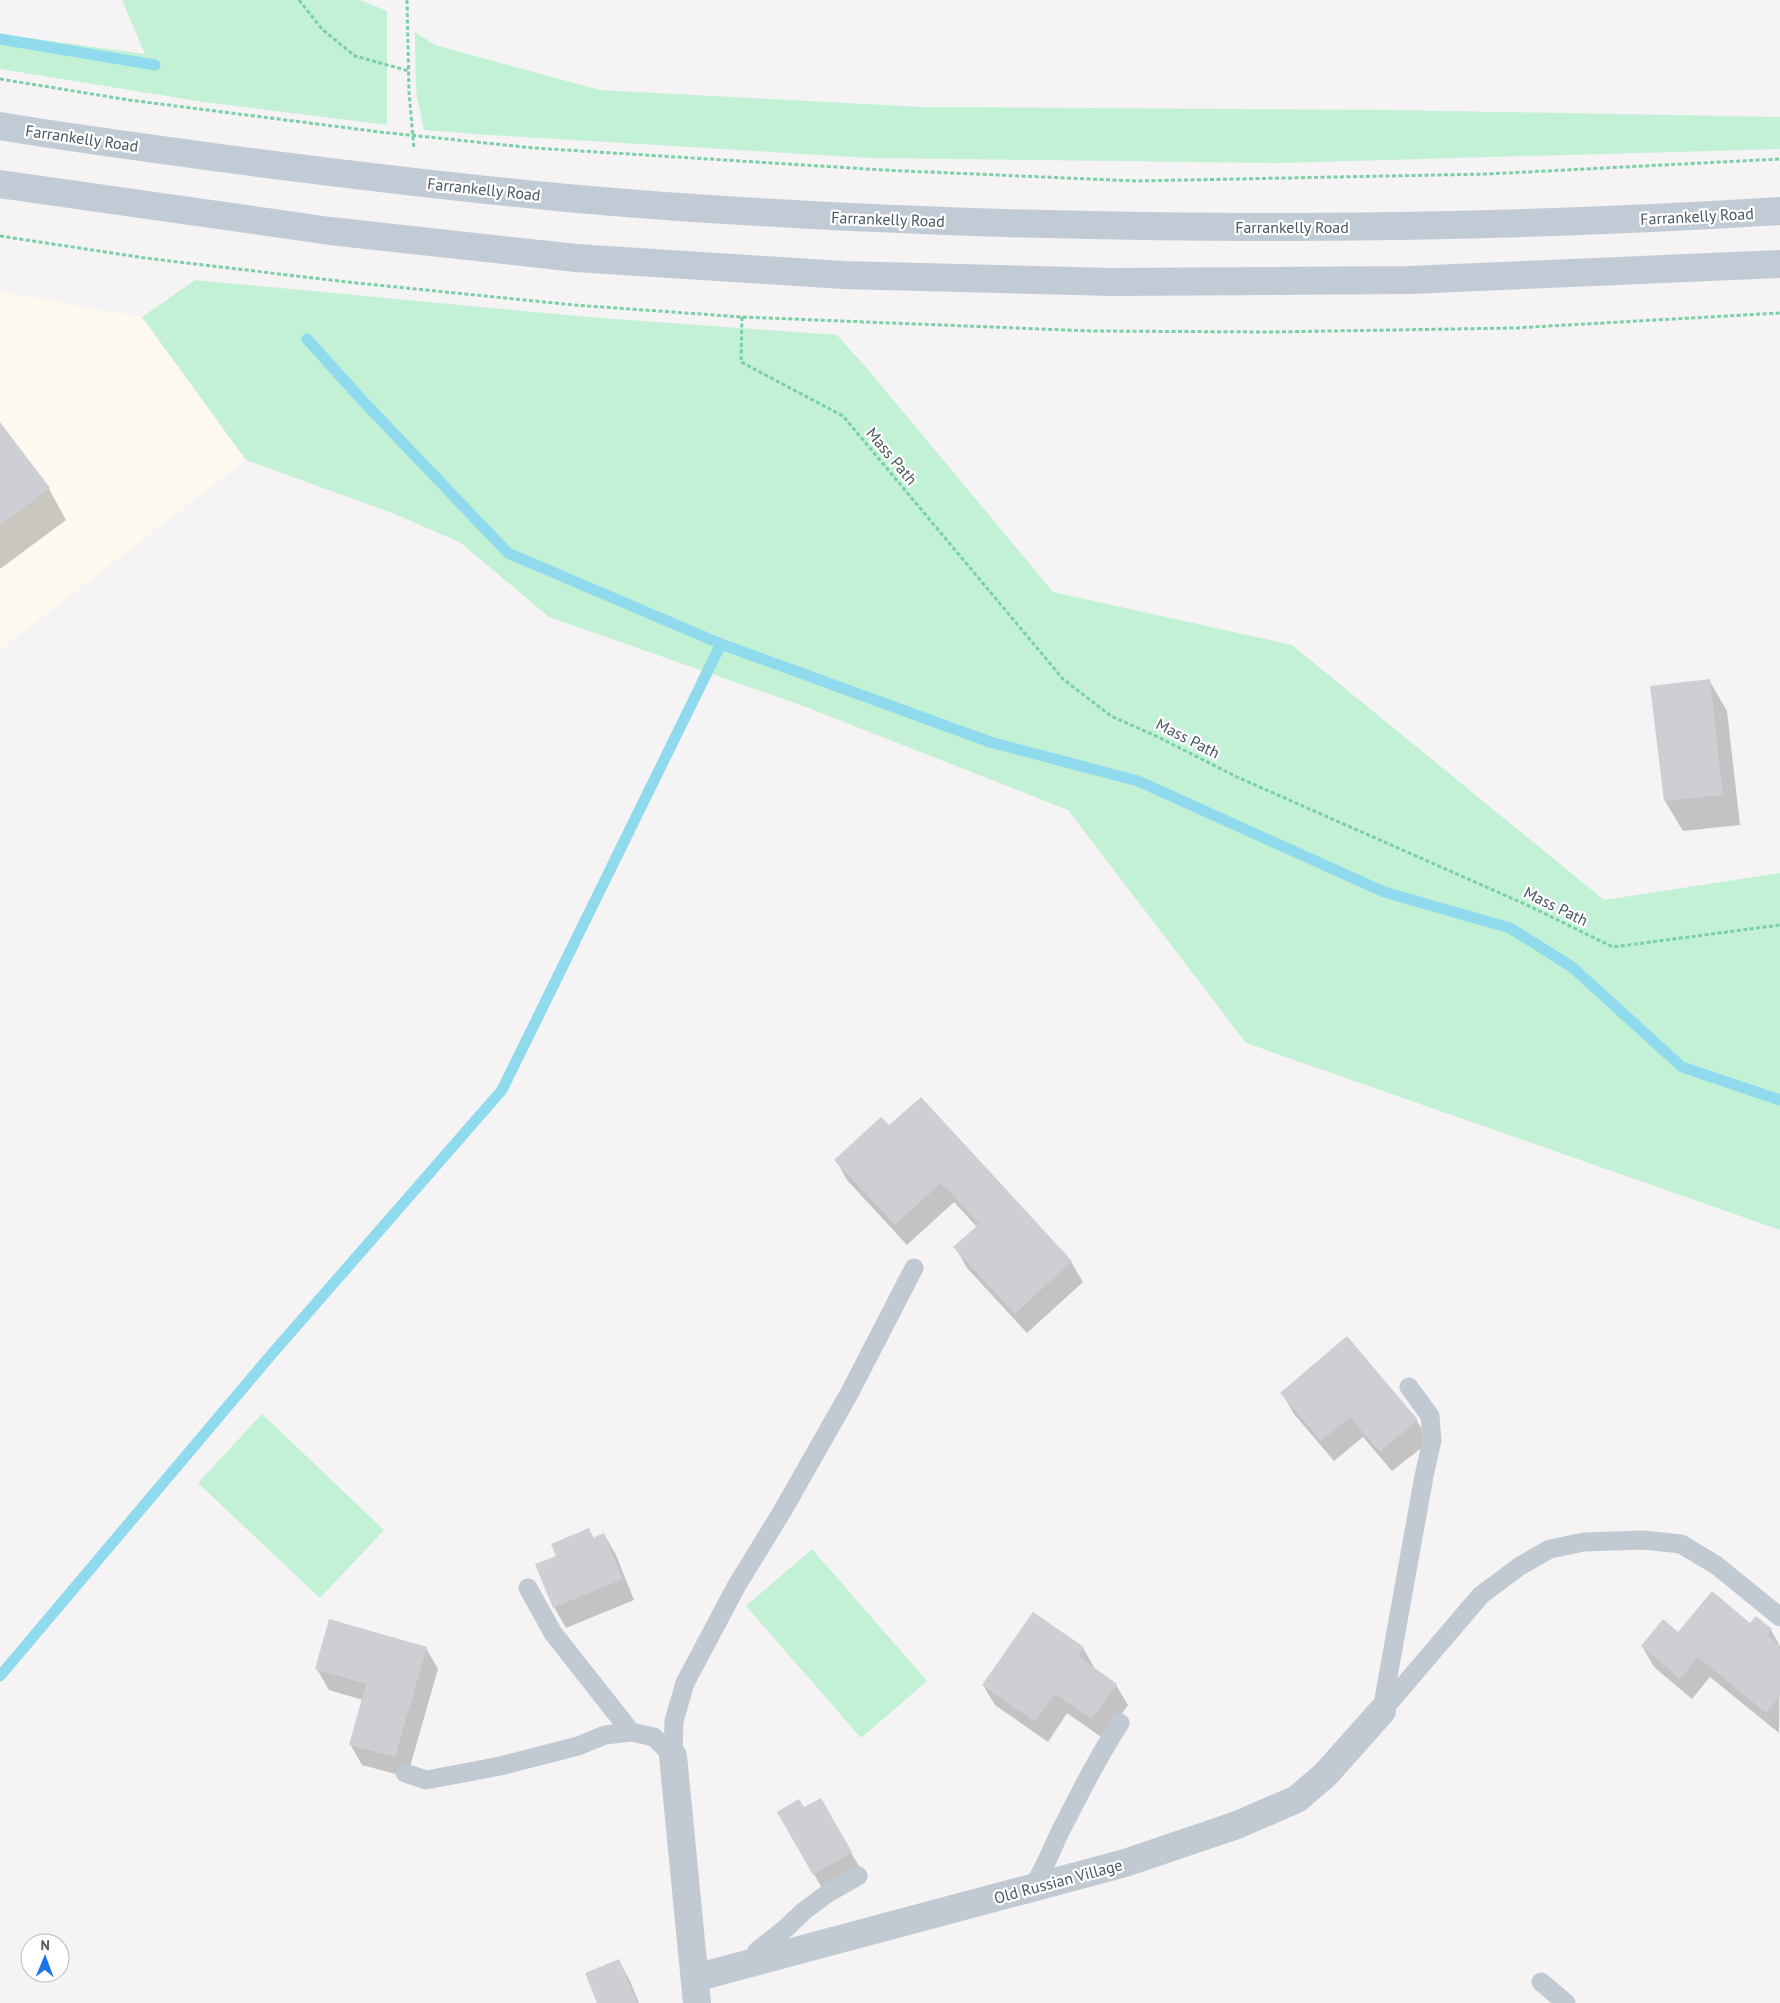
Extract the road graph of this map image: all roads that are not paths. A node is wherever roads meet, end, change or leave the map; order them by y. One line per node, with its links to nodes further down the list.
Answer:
1 (0, 126): 3 (main road, Farrankelly Road)
2 (0, 184): 4 (main road)
3 (1780, 211)
4 (1780, 264)
5 (914, 1268): 12 (lane)
6 (1409, 1387): 9 (lane)
7 (528, 1588): 11 (lane)
8 (1780, 1617): 9 (lane)
9 (1382, 1711): 15 (street, Old Russian Village)
10 (1120, 1723): 15 (lane)
11 (631, 1732): 12 (lane); 13 (lane)
12 (673, 1756): 18 (street, Old Russian Village)
13 (405, 1773)
14 (858, 1876): 16 (lane)
15 (1032, 1888): 16 (street, Old Russian Village)
16 (754, 1963): 18 (street, Old Russian Village)
17 (1541, 1982): 19 (lane)
18 (696, 1991)
19 (1566, 2003)

